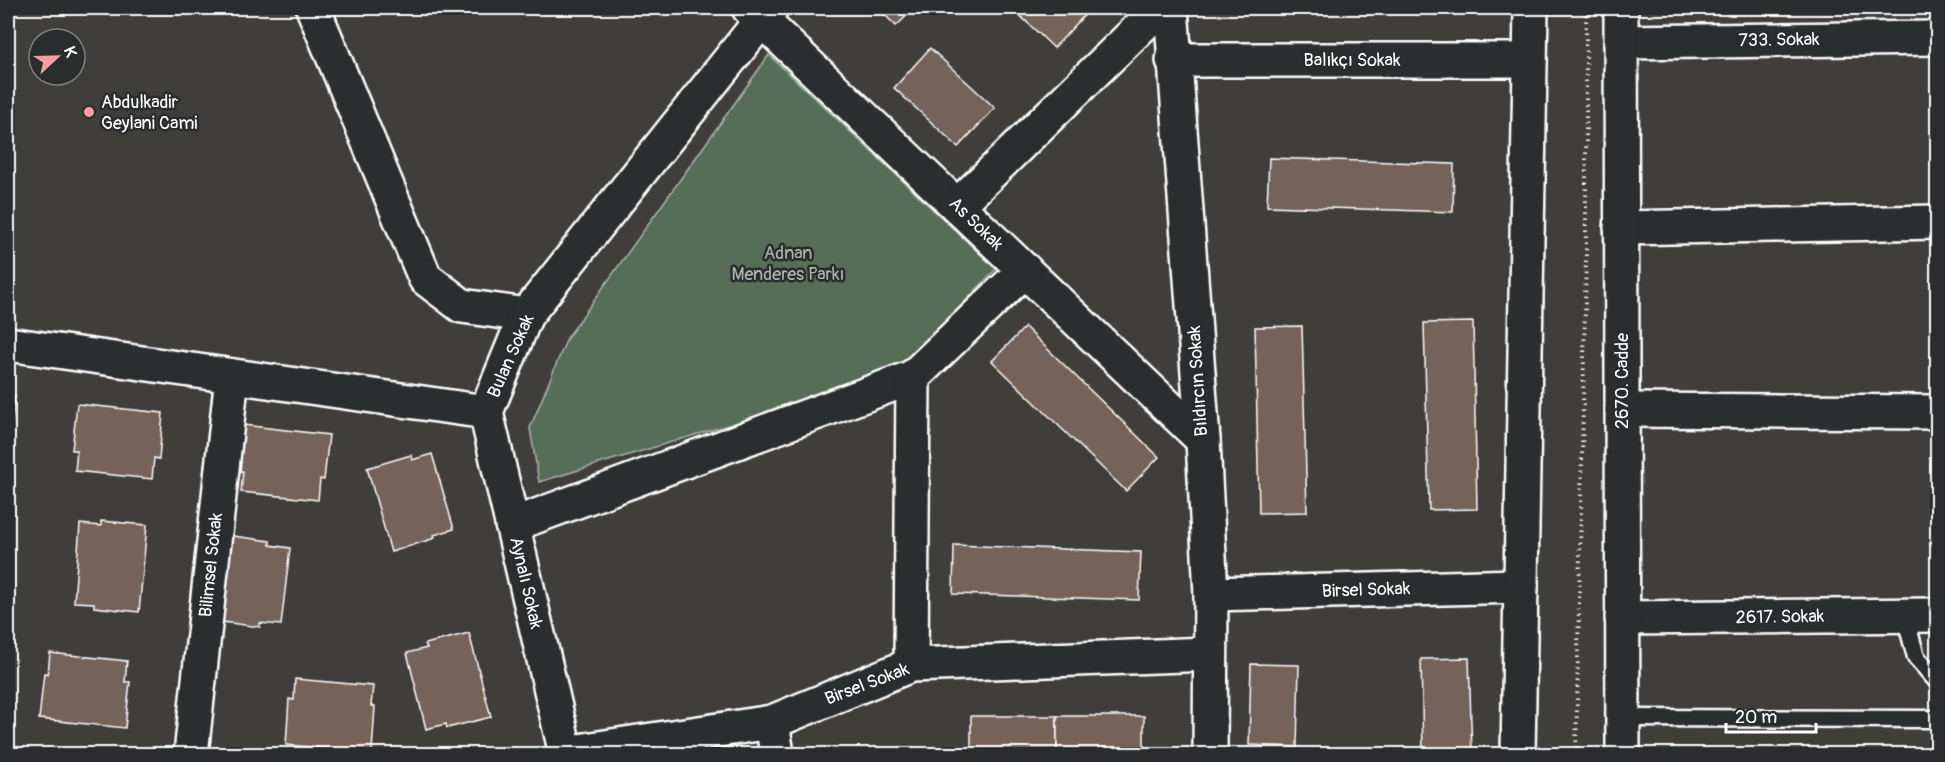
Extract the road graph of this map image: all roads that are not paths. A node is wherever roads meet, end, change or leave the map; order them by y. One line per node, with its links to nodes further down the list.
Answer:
1 (313, 8): 15 (street)
2 (1160, 8): 11 (street)
3 (1171, 8): 9 (street, Bıldırcın Sokak)
4 (1531, 8): 10 (street)
5 (1621, 8): 8 (street, 2670. Cadde)
6 (760, 11): 11 (street, As Sokak); 15 (street, Bulan Sokak)
7 (1938, 38): 8 (street, 733. Sokak)
8 (1621, 42): 13 (street, 2670. Cadde)
9 (1173, 60): 10 (street, Balıkçı Sokak); 22 (street, Bıldırcın Sokak)
10 (1530, 60): 24 (street)
11 (957, 206): 14 (street, As Sokak)
12 (1938, 222): 13 (street)
13 (1621, 228): 19 (street, 2670. Cadde)
14 (1025, 270): 18 (street); 22 (street, As Sokak)
15 (526, 315): 20 (street, Bulan Sokak)
16 (8, 344): 17 (street, Bulan Sokak)
17 (232, 375): 20 (street, Bulan Sokak); 35 (street, Bilimsel Sokak)
18 (913, 377): 23 (street); 30 (street)
19 (1622, 410): 21 (street); 28 (street, 2670. Cadde)
20 (486, 412): 23 (street, Aynalı Sokak)
21 (1938, 412)
22 (1203, 440): 25 (street, Bıldırcın Sokak)
23 (512, 525): 36 (street, Aynalı Sokak)
24 (1521, 586): 25 (street, Birsel Sokak); 39 (street)
25 (1210, 594): 29 (street, Bıldırcın Sokak)
26 (1938, 615): 27 (street, 2617. Sokak)
27 (1905, 616): 28 (street, 2617. Sokak); 31 (lane)
28 (1622, 618): 32 (street, 2670. Cadde)
29 (1210, 654): 30 (street, Birsel Sokak); 38 (street, Bıldırcın Sokak)
30 (911, 665): 34 (street, Birsel Sokak)
31 (1938, 682)
32 (1623, 718): 33 (lane); 40 (street, 2670. Cadde)
33 (1938, 719)
34 (772, 722): 36 (street, Birsel Sokak); 37 (street)
35 (191, 754)
36 (566, 754)
37 (777, 754)
38 (1210, 754)
39 (1518, 754)
40 (1623, 754)

